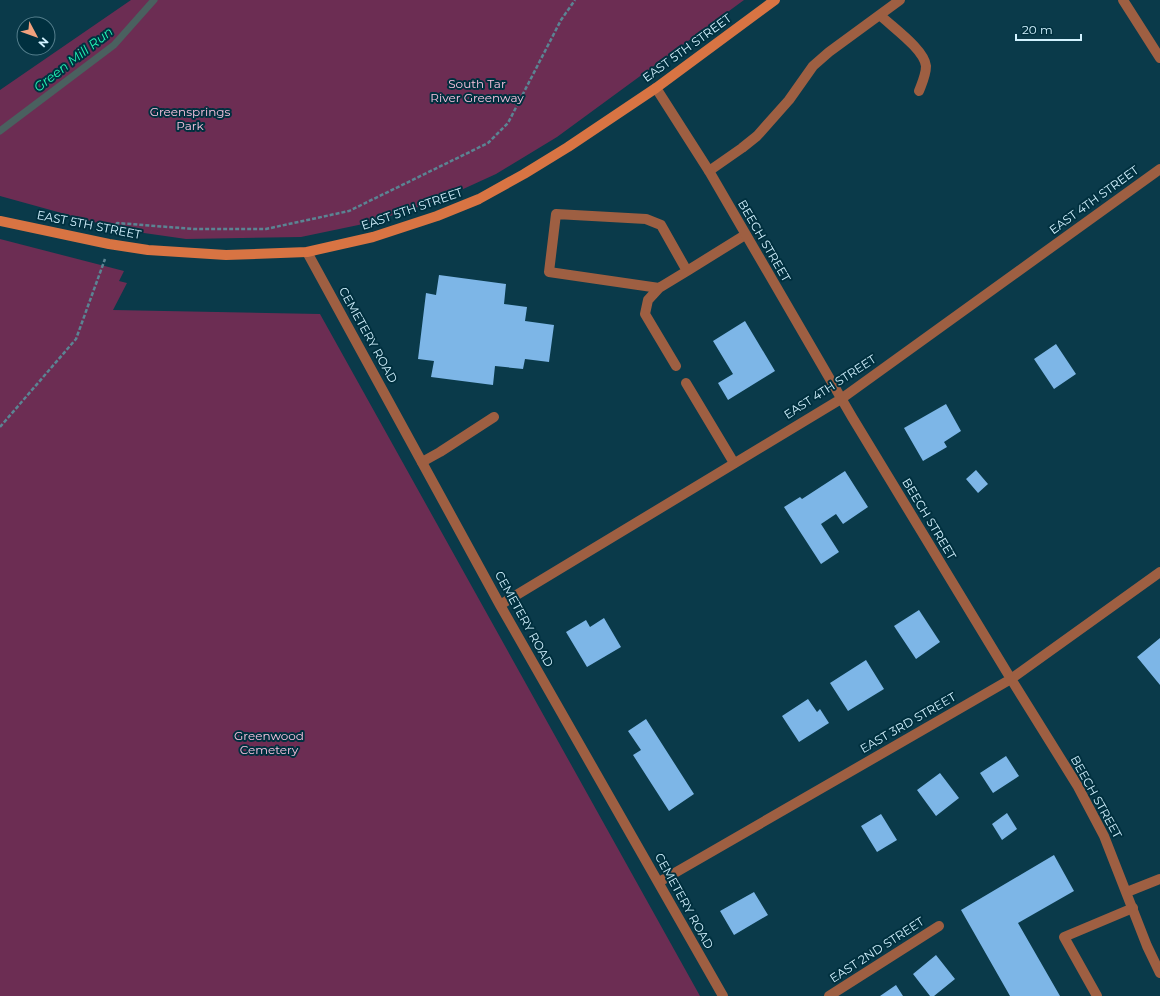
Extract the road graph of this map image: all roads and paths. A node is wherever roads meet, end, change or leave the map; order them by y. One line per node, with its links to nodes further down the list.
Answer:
1 (575, 0): 12 (path)
2 (775, 0): 7 (main road, EAST 5TH STREET)
3 (900, 0): 5 (street)
4 (1123, 0): 6 (street)
5 (880, 15): 8 (street); 10 (street)
6 (1160, 58)
7 (656, 88): 10 (street, BEECH STREET); 14 (main road, EAST 5TH STREET)
8 (919, 91)
9 (1160, 169): 20 (street, EAST 4TH STREET)
10 (709, 172): 13 (street, BEECH STREET)
11 (0, 221): 14 (main road, EAST 5TH STREET)
12 (114, 232)
13 (745, 235): 16 (street); 20 (street, BEECH STREET)
14 (307, 252): 23 (street, CEMETERY ROAD)
15 (106, 255): 22 (path)
16 (687, 271): 17 (street); 17 (street)
17 (659, 288): 18 (street)
18 (676, 366)
19 (686, 384): 24 (street)
20 (841, 399): 24 (street, EAST 4TH STREET); 27 (street, BEECH STREET)
21 (494, 417): 23 (street)
22 (0, 427)
23 (422, 462): 26 (street, CEMETERY ROAD)
24 (734, 463): 26 (street, EAST 4TH STREET)
25 (1160, 572): 27 (street, EAST 3RD STREET)
26 (500, 605): 29 (street, CEMETERY ROAD)
27 (1011, 679): 29 (street, EAST 3RD STREET); 30 (street, BEECH STREET)
28 (1160, 879): 30 (street)
29 (659, 882): 34 (street, CEMETERY ROAD)
30 (1127, 892): 31 (street, BEECH STREET)
31 (1133, 908): 33 (street, BEECH STREET); 36 (street)
32 (938, 926): 35 (street, EAST 2ND STREET)
33 (1160, 974)
34 (723, 996)
35 (829, 996)
36 (1097, 996)

